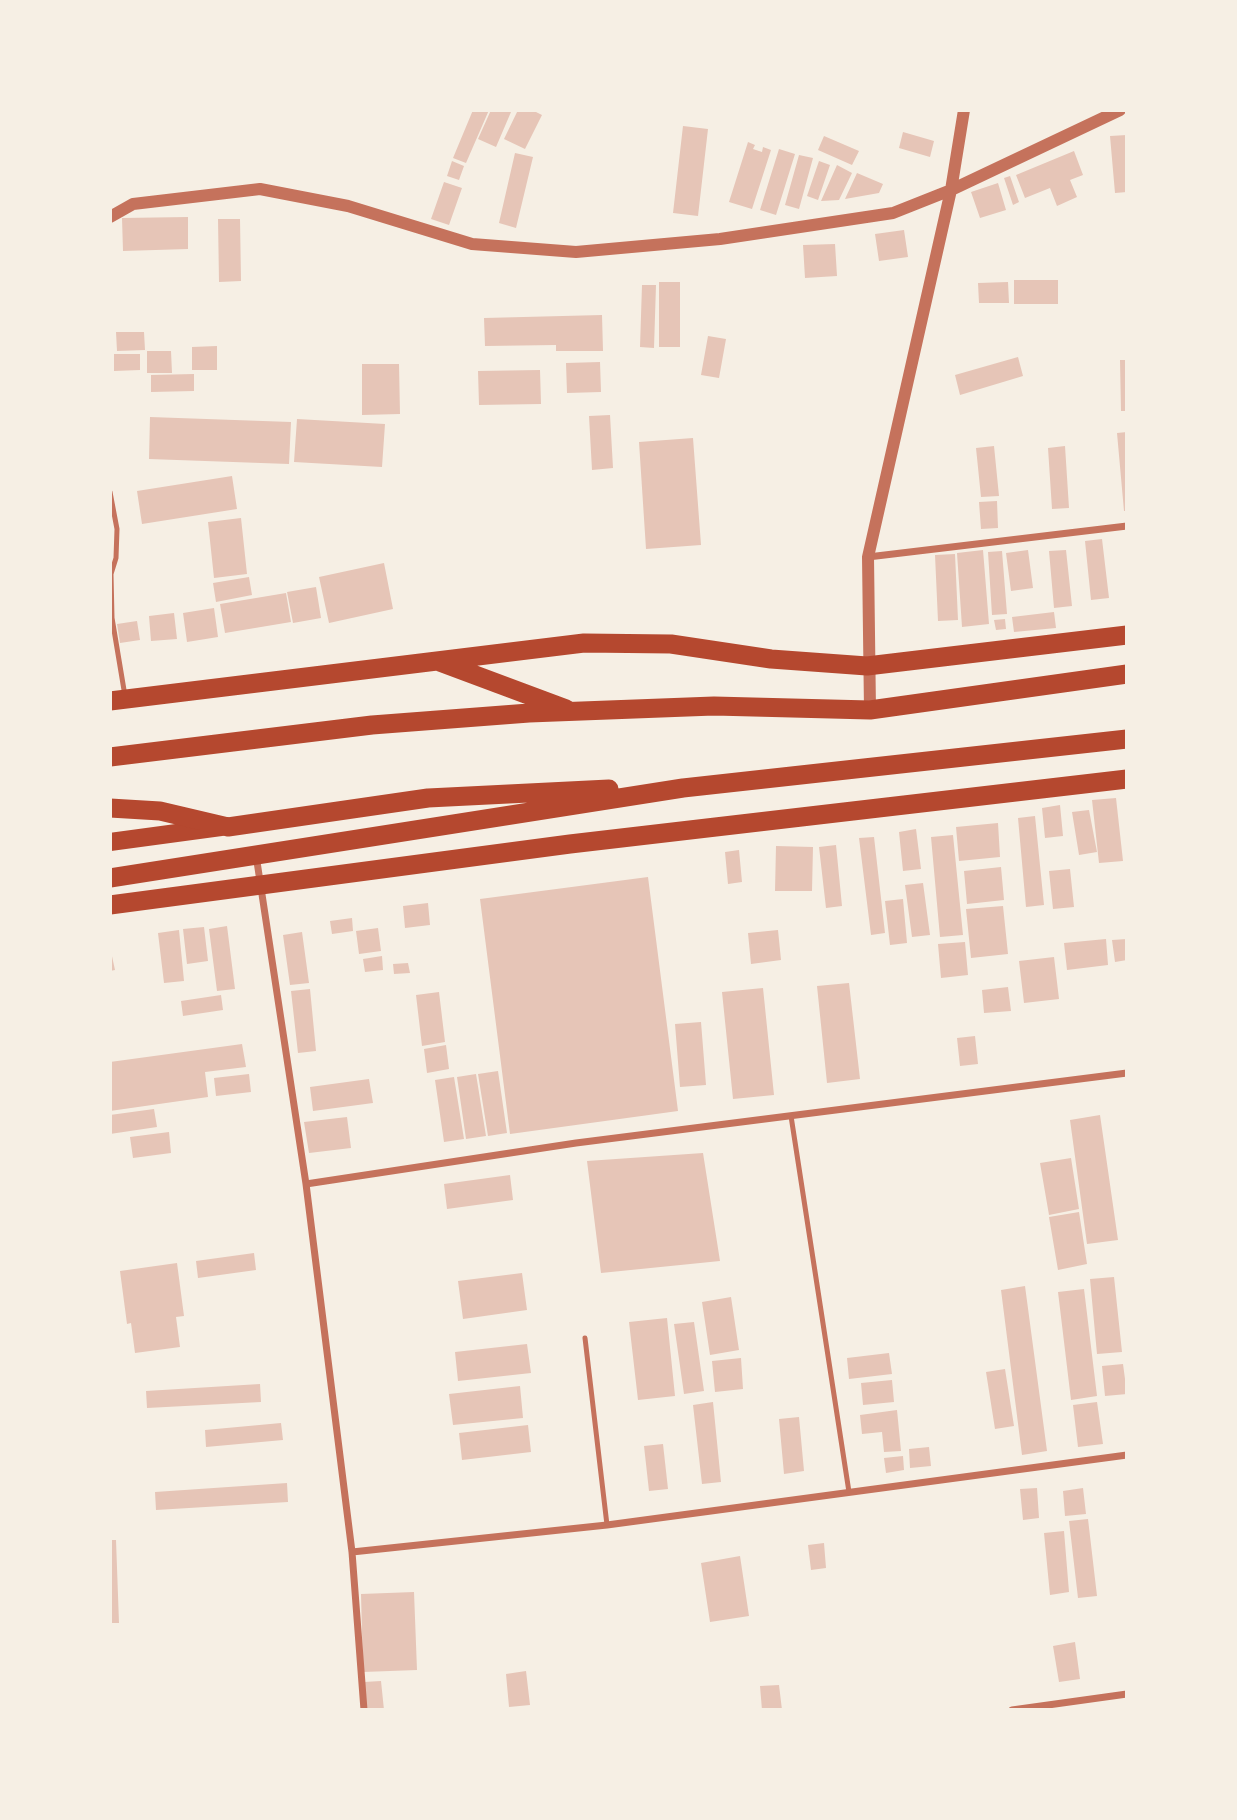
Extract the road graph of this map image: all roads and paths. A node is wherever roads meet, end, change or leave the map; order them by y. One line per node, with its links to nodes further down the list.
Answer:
1 (964, 110): 3 (street)
2 (1120, 110): 3 (street)
3 (951, 190): 4 (street); 7 (street)
4 (110, 217)
5 (110, 492): 12 (lane)
6 (1127, 526): 7 (street)
7 (868, 557): 10 (street)
8 (1127, 635): 10 (highway)
9 (438, 661): 10 (highway); 12 (highway); 14 (highway)
10 (867, 666): 13 (street)
11 (1127, 674): 13 (highway)
12 (118, 700)
13 (870, 710): 14 (highway)
14 (573, 712): 16 (highway)
15 (1127, 739): 18 (highway)
16 (110, 757)
17 (1127, 779): 24 (highway)
18 (683, 788): 20 (highway); 22 (highway)
19 (110, 807): 20 (highway)
20 (228, 827): 21 (main road)
21 (110, 842)
22 (256, 855): 23 (highway); 24 (street)
23 (110, 878)
24 (262, 883): 25 (highway); 28 (street)
25 (110, 905)
26 (1127, 1073): 27 (street)
27 (791, 1116): 28 (street); 31 (lane)
28 (306, 1184): 33 (street)
29 (585, 1338): 32 (lane)
30 (1127, 1455): 31 (street)
31 (849, 1492): 32 (street)
32 (607, 1525): 33 (street)
33 (352, 1552): 35 (street)
34 (1127, 1694): 36 (street)
35 (364, 1710)
36 (1012, 1710)

